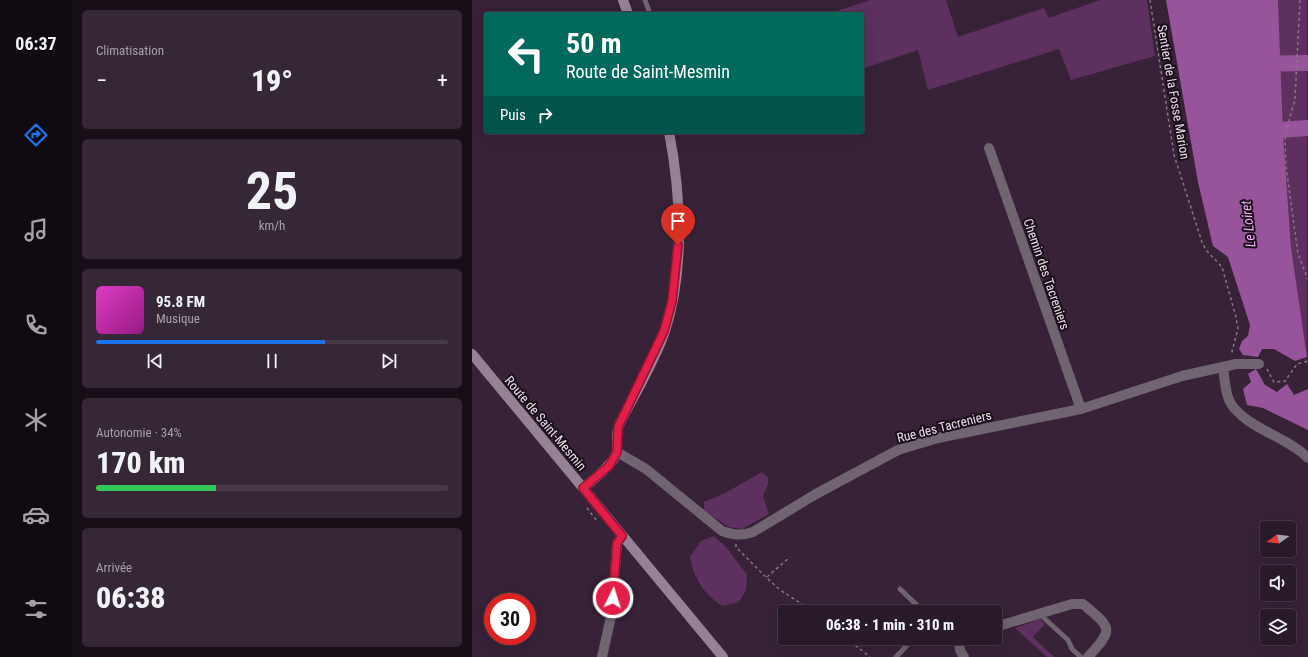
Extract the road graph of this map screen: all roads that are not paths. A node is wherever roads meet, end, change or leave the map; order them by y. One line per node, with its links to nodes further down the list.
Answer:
1 (623, 0): 3 (street)
2 (645, 0): 4 (lane)
3 (627, 12)
4 (649, 12)
5 (669, 134): 11 (street)
6 (989, 148): 10 (street, Chemin des Tacreniers)
7 (472, 354): 13 (street, Route de Saint-Mesmin)
8 (1259, 364): 9 (street, Rue des Tacreniers)
9 (1223, 367): 10 (street, Rue des Tacreniers); 12 (street)
10 (1081, 409): 11 (street, Rue des Tacreniers)
11 (617, 452): 13 (street)
12 (1308, 458)
13 (583, 488): 14 (street, Route de Saint-Mesmin)
14 (622, 536): 21 (street); 22 (street, Route de Saint-Mesmin)
15 (900, 589): 16 (lane)
16 (917, 605)
17 (1042, 613): 18 (street); 25 (lane); 26 (street)
18 (1002, 625)
19 (907, 645): 23 (lane)
20 (959, 645): 24 (street)
21 (602, 657)
22 (723, 657)
23 (896, 657)
24 (964, 657)
25 (1081, 657)
26 (1088, 657)

